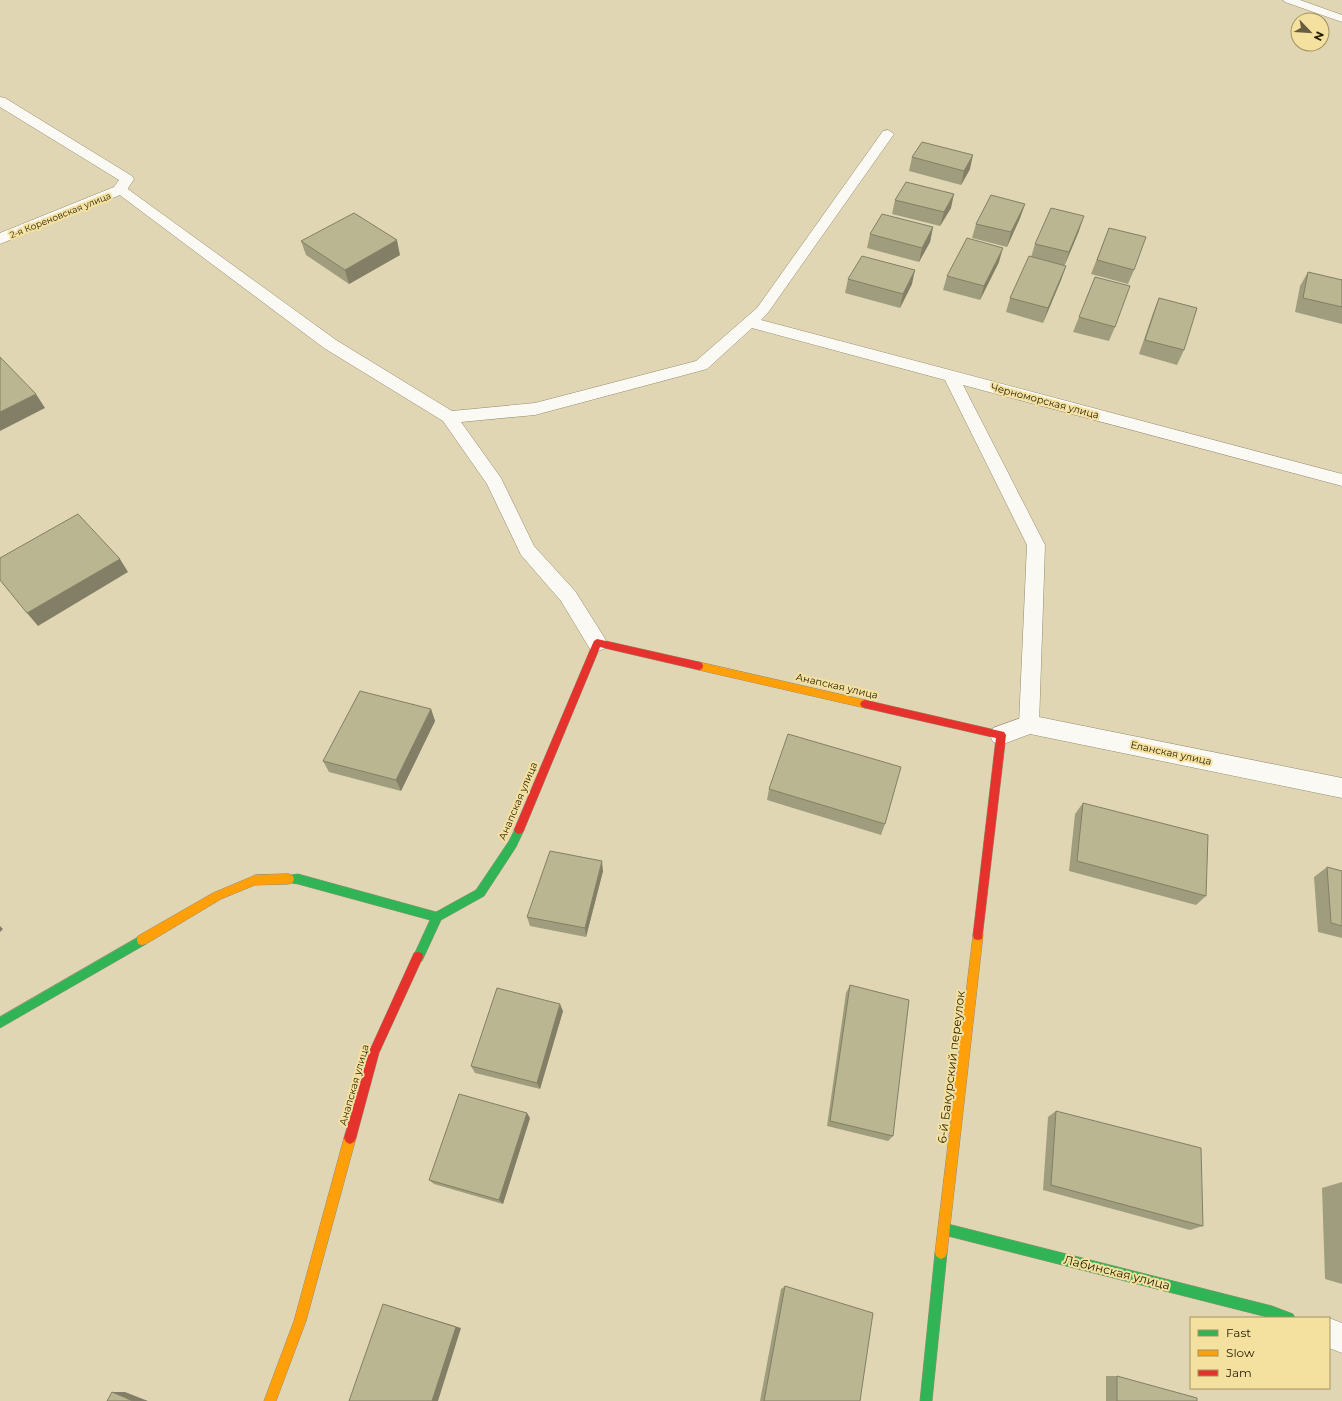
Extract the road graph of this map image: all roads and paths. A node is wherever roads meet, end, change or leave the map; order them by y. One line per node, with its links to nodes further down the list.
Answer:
1 (1289, 0): 2 (lane)
2 (1342, 19)
3 (0, 101): 5 (street)
4 (888, 134): 7 (lane)
5 (120, 190): 6 (street, 2-я Кореновская улица); 9 (lane)
6 (0, 239)
7 (749, 322): 8 (lane, Черноморская улица); 9 (lane)
8 (951, 376): 10 (lane, Черноморская улица); 12 (lane)
9 (449, 417): 11 (lane)
10 (1342, 480)
11 (597, 643): 13 (street, Анапская улица); 15 (street, Анапская улица)
12 (1029, 724): 13 (street); 14 (street, Еланская улица)
13 (1001, 735): 17 (street, 6-й Бакурский переулок)
14 (1342, 788)
15 (437, 917): 16 (street); 21 (street, Анапская улица)
16 (0, 1023)
17 (944, 1229): 18 (street, Лабинская улица); 22 (street, 6-й Бакурский переулок)
18 (1286, 1317)
19 (1330, 1333): 20 (street)
20 (1342, 1338)
21 (270, 1401)
22 (926, 1401)

